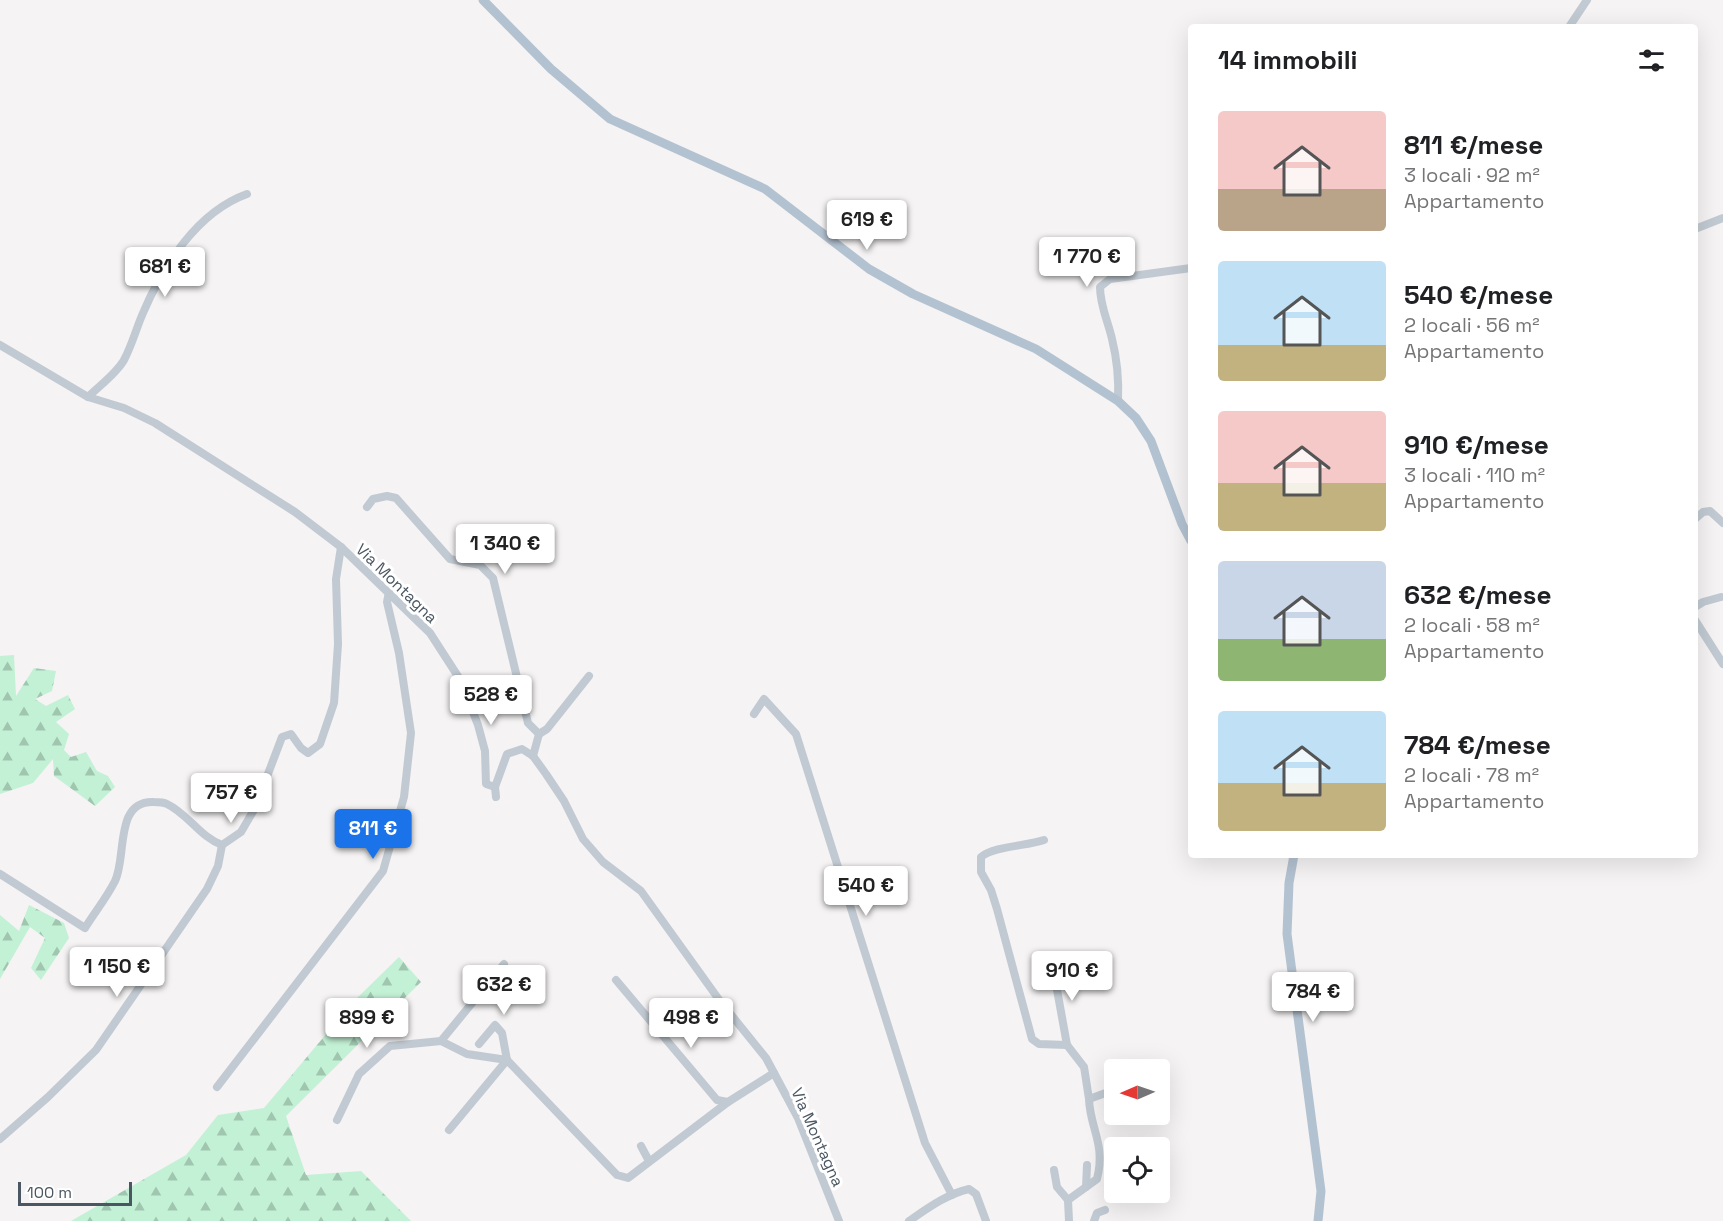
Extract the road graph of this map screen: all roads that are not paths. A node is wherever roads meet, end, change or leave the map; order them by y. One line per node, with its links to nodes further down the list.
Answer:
1 (483, 0): 10 (main road)
2 (1587, 0): 3 (street)
3 (1571, 24)
4 (247, 194): 9 (street)
5 (1723, 218): 6 (street)
6 (1698, 228)
7 (1188, 268): 10 (street)
8 (0, 345): 9 (street, Via Montagna)
9 (88, 397): 15 (street, Via Montagna)
10 (1118, 401): 14 (main road)
11 (367, 507): 23 (street)
12 (1698, 516): 13 (street)
13 (1723, 523)
14 (1188, 535)
15 (341, 547): 16 (street, Via Montagna); 28 (street)
16 (389, 592): 25 (street, Via Montagna); 39 (street)
17 (1721, 597): 18 (street)
18 (1698, 605)
19 (1698, 625): 20 (street)
20 (1723, 664)
21 (589, 676): 23 (street)
22 (754, 714): 51 (street)
23 (539, 734): 24 (street)
24 (533, 756): 25 (street); 38 (street, Via Montagna)
25 (495, 787): 26 (street)
26 (496, 797)
27 (1044, 840): 36 (street)
28 (222, 845): 30 (street); 45 (street)
29 (1293, 858): 59 (main road)
30 (0, 874)
31 (1052, 962): 36 (street)
32 (504, 964): 34 (street)
33 (616, 980): 42 (street)
34 (441, 1041): 37 (street); 43 (street)
35 (479, 1044): 37 (street)
36 (1067, 1045): 41 (street)
37 (507, 1060): 44 (street); 47 (street)
38 (774, 1073): 42 (street); 54 (street, Via Montagna)
39 (217, 1087)
40 (1104, 1094): 41 (street)
41 (1089, 1099): 50 (street)
42 (728, 1102): 47 (street)
43 (337, 1120)
44 (448, 1130)
45 (0, 1139)
46 (641, 1146): 47 (street)
47 (649, 1161)
48 (1087, 1165): 50 (street)
49 (1054, 1170): 52 (street)
50 (1086, 1187): 52 (street)
51 (952, 1195): 55 (street); 56 (street)
52 (1068, 1200): 57 (street)
53 (1105, 1210): 58 (street)
54 (839, 1221)
55 (909, 1221)
56 (986, 1221)
57 (1068, 1221)
58 (1094, 1221)
59 (1318, 1221)

